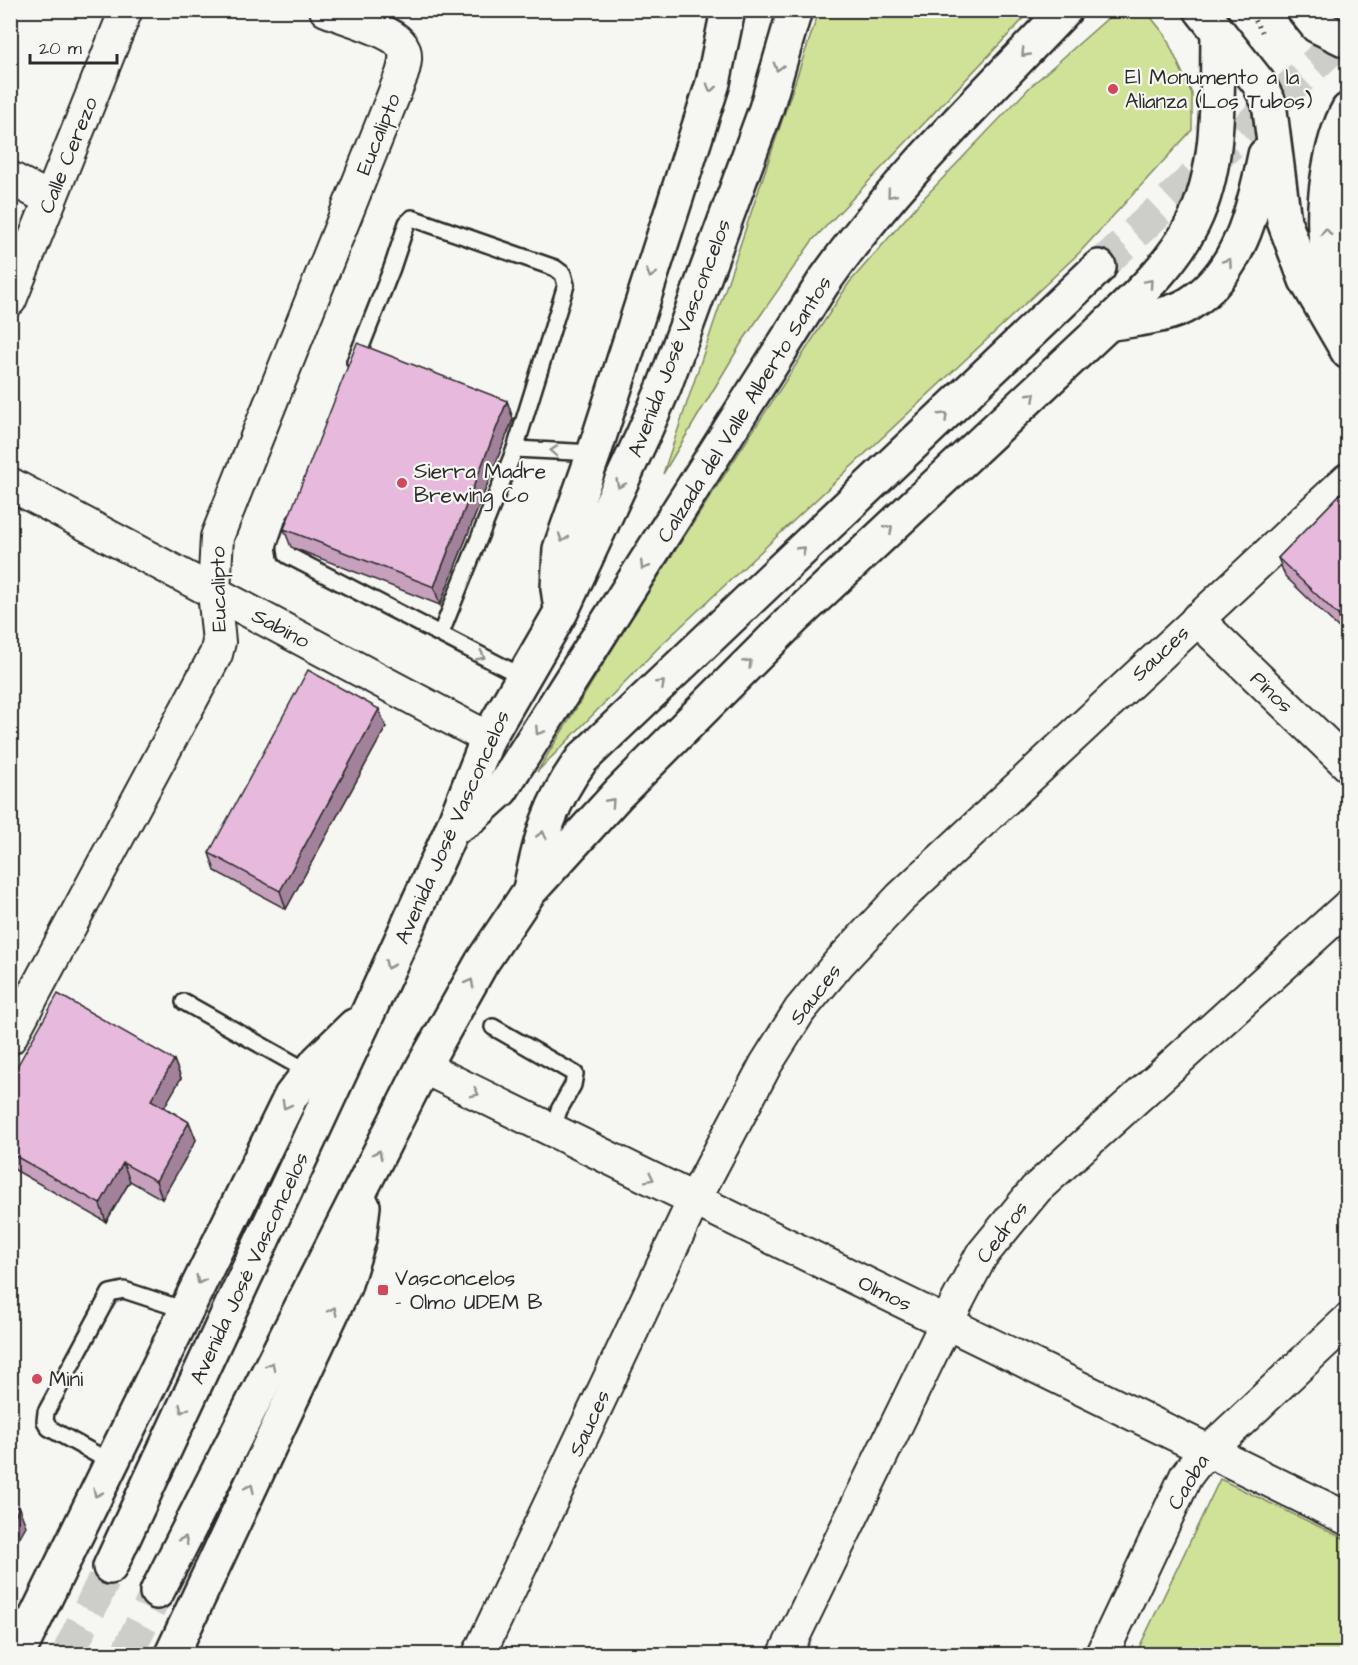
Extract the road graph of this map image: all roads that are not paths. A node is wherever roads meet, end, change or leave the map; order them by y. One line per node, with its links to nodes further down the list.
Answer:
1 (126, 10): 12 (street, Calle Cerezo)
2 (326, 10): 23 (street, Eucalipto)
3 (728, 10): 19 (main road, one-way to 19)
4 (795, 10): 24 (main road, Avenida José Vasconcelos, one-way to 24)
5 (1065, 10): 30 (main road, Calzada del Valle Alberto Santos, one-way to 30)
6 (1304, 10): 8 (main road)
7 (1209, 22): 10 (main road); 15 (main road, one-way to 7)
8 (1347, 41)
9 (1347, 110): 16 (main road, one-way to 9)
10 (1272, 123): 15 (main road, one-way to 10); 16 (main road)
11 (10, 178): 12 (street)
12 (50, 199): 14 (street, Calle Cerezo)
13 (1099, 267): 31 (main road, one-way to 13)
14 (10, 300)
15 (1108, 324): 31 (main road, one-way to 15)
16 (1347, 352)
17 (351, 373): 18 (lane)
18 (515, 449): 19 (lane, one-way to 18); 26 (lane)
19 (594, 453): 24 (main road, one-way to 24)
20 (1347, 479): 25 (street, Sauces)
21 (10, 484): 23 (street, Sabino)
22 (302, 504): 26 (lane)
23 (214, 592): 28 (street, Sabino); 36 (street, Eucalipto)
24 (561, 612): 27 (main road, Avenida José Vasconcelos)
25 (1197, 619): 29 (street, Pinos); 41 (street, Sauces)
26 (441, 633): 27 (lane, one-way to 27)
27 (523, 677): 28 (main road, Avenida José Vasconcelos)
28 (488, 738): 30 (main road, Avenida José Vasconcelos)
29 (1347, 765)
30 (452, 829): 34 (main road, Avenida José Vasconcelos, one-way to 34)
31 (529, 892): 37 (main road, one-way to 31)
32 (1347, 906): 44 (street, Cedros)
33 (184, 1002): 38 (lane)
34 (367, 1015): 38 (main road); 48 (main road, Avenida José Vasconcelos, one-way to 48)
35 (493, 1027): 39 (lane)
36 (10, 1038)
37 (423, 1067): 39 (street, Olmos, one-way to 39); 40 (main road, one-way to 37)
38 (309, 1072): 42 (main road, one-way to 42)
39 (552, 1131): 41 (street, Olmos, one-way to 41)
40 (364, 1183): 49 (main road, one-way to 40); 52 (main road, one-way to 40)
41 (694, 1200): 44 (street, Olmos); 53 (street, Sauces)
42 (185, 1310): 46 (main road); 46 (lane)
43 (1347, 1320): 45 (street, Caoba)
44 (946, 1323): 45 (street, Olmos); 54 (street, Cedros)
45 (1206, 1450): 47 (street, Olmos); 55 (street, Caoba)
46 (112, 1463): 50 (main road, one-way to 50)
47 (1347, 1519)
48 (110, 1567)
49 (157, 1592)
50 (21, 1619): 51 (main road)
51 (18, 1654)
52 (171, 1654)
53 (479, 1654)
54 (785, 1654)
55 (1102, 1654)

